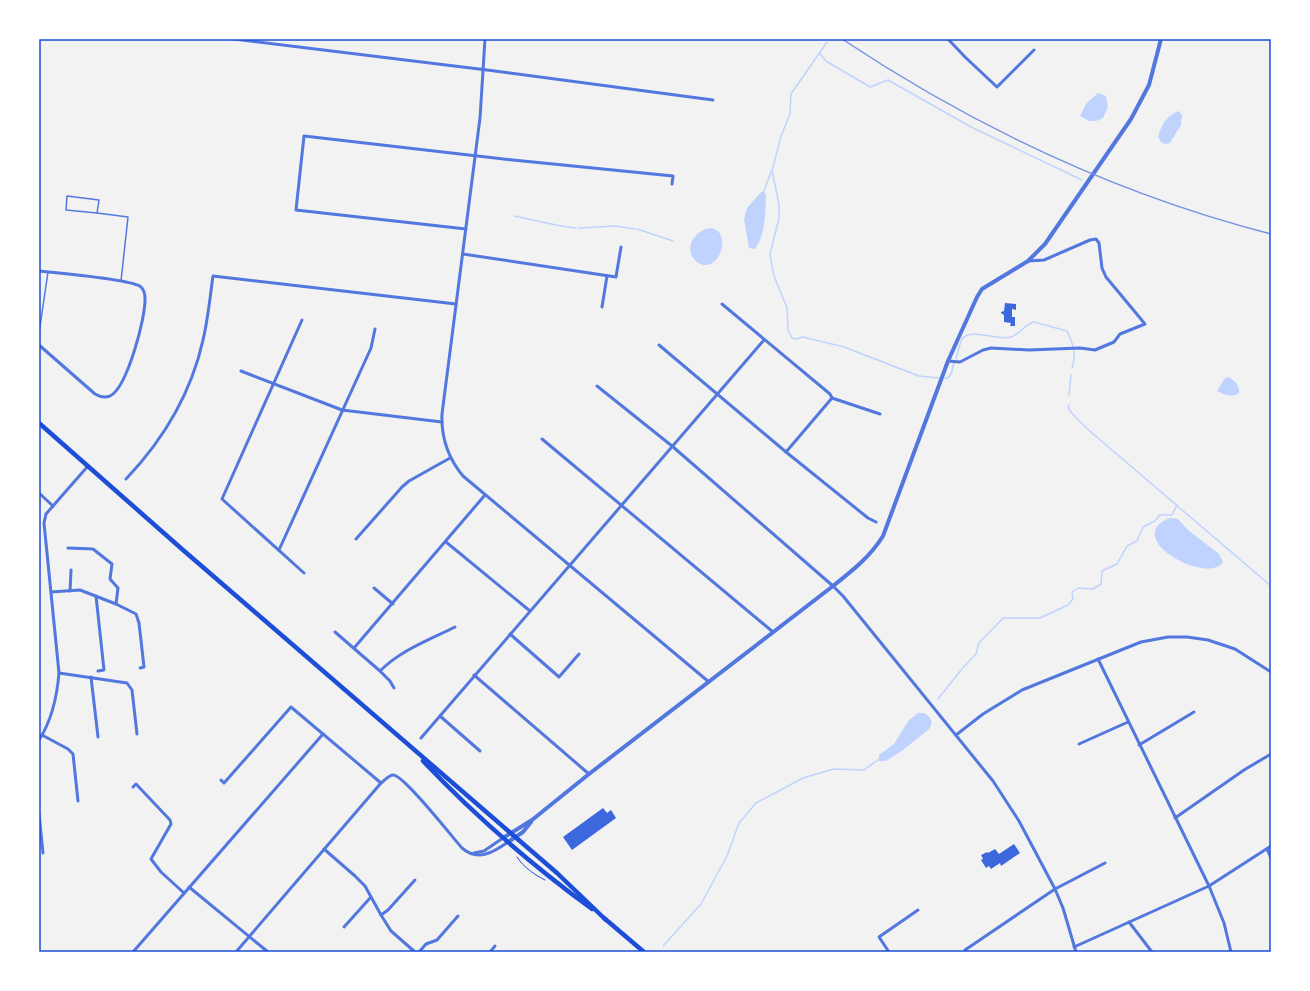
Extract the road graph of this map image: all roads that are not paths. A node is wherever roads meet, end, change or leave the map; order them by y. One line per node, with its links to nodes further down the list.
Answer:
1 (234, 39): 6 (street)
2 (485, 39): 6 (street)
3 (948, 39): 5 (street)
4 (1161, 39): 14 (street)
5 (1034, 50)
6 (483, 69): 7 (street); 8 (street)
7 (713, 100)
8 (475, 156): 9 (street); 11 (street); 11 (street)
9 (672, 184)
10 (97, 213): 10 (lane); 18 (lane)
11 (466, 229): 13 (street)
12 (621, 247): 17 (street)
13 (463, 254): 17 (street); 19 (street)
14 (1028, 261): 28 (street); 28 (street)
15 (39, 271): 16 (street)
16 (48, 272): 18 (street); 24 (lane)
17 (607, 276): 21 (street)
18 (121, 281): 26 (street)
19 (456, 304): 36 (street); 43 (street)
20 (722, 304): 25 (street)
21 (602, 307)
22 (302, 320): 30 (street)
23 (375, 329): 34 (street)
24 (39, 333)
25 (764, 340): 32 (street); 33 (street)
26 (39, 345)
27 (660, 345): 32 (street)
28 (948, 361): 56 (street)
29 (241, 371): 30 (street)
30 (274, 384): 34 (street); 52 (street)
31 (597, 386): 39 (street)
32 (717, 394): 39 (street); 40 (street)
33 (832, 398): 35 (street); 40 (street)
34 (342, 410): 36 (street); 52 (street)
35 (880, 414)
36 (442, 422): 41 (street)
37 (39, 423): 42 (main road)
38 (542, 439): 46 (street)
39 (672, 446): 46 (street); 56 (street)
40 (786, 452): 48 (street)
41 (450, 458): 45 (street); 49 (street)
42 (88, 466): 47 (street); 92 (main road)
43 (126, 479)
44 (39, 493): 47 (street)
45 (486, 495): 50 (street); 53 (street)
46 (621, 505): 53 (street); 66 (street)
47 (53, 506): 59 (street)
48 (876, 522)
49 (356, 539)
50 (446, 542): 62 (street); 63 (street)
51 (68, 548): 61 (street)
52 (279, 550): 55 (street)
53 (569, 565): 63 (street); 78 (street)
54 (71, 570): 58 (street)
55 (304, 573)
56 (834, 586): 66 (street); 86 (street)
57 (374, 588): 62 (street)
58 (70, 591): 59 (street); 60 (street)
59 (51, 592): 75 (street)
60 (96, 596): 61 (street); 72 (street)
61 (116, 604): 71 (street)
62 (393, 604): 68 (street)
63 (530, 611): 67 (street)
64 (455, 627): 73 (street)
65 (335, 632): 68 (street)
66 (773, 632): 78 (street)
67 (510, 634): 69 (street); 76 (street)
68 (354, 648): 73 (street)
69 (579, 654)
70 (1098, 659): 74 (street); 82 (street); 86 (street)
71 (140, 668)
72 (98, 671)
73 (380, 671): 79 (street)
74 (1271, 672)
75 (59, 673): 77 (street); 85 (street)
76 (474, 676): 81 (street); 95 (street)
77 (91, 677): 83 (street); 87 (street)
78 (709, 682): 95 (street)
79 (394, 688)
80 (1194, 712): 91 (street)
81 (440, 716): 88 (street); 93 (street)
82 (1128, 722): 90 (street); 91 (street)
83 (137, 734)
84 (323, 734): 96 (street); 97 (street); 116 (street)
85 (42, 735): 89 (street); 99 (street)
86 (956, 735): 117 (street)
87 (98, 737)
88 (421, 738)
89 (39, 740)
90 (1079, 744)
91 (1139, 745): 101 (street)
92 (411, 748): 103 (main road); 105 (main road)
93 (480, 751)
94 (1271, 754): 101 (street)
95 (589, 774): 102 (street)
96 (221, 780)
97 (381, 784): 108 (street); 110 (street)
98 (133, 787): 118 (street)
99 (78, 800)
100 (39, 814): 111 (street)
101 (1175, 818): 115 (street)
102 (532, 820): 103 (street); 104 (street)
103 (511, 833): 104 (main road); 105 (street)
104 (515, 837): 106 (street); 123 (main road)
105 (503, 838): 106 (main road); 110 (street)
106 (508, 842): 110 (street); 123 (main road)
107 (1271, 846): 109 (street)
108 (324, 849): 119 (street); 126 (street)
109 (1267, 849): 112 (street); 115 (street)
110 (468, 852)
111 (43, 853)
112 (1271, 858)
113 (1105, 863): 117 (street)
114 (415, 880): 121 (street)
115 (1209, 886): 124 (street); 140 (street)
116 (189, 887): 118 (street); 126 (street)
117 (1054, 890): 128 (street); 129 (street)
118 (184, 893): 130 (street)
119 (371, 897): 121 (street); 125 (street)
120 (918, 910): 137 (street)
121 (381, 915): 133 (street)
122 (458, 916): 134 (street)
123 (606, 920): 136 (main road)
124 (1129, 922): 128 (street); 139 (street)
125 (344, 927)
126 (249, 937): 131 (street); 132 (street)
127 (495, 946): 135 (street)
128 (1074, 947): 138 (street)
129 (965, 950)
130 (133, 952)
131 (236, 952)
132 (268, 952)
133 (416, 952)
134 (419, 952)
135 (490, 952)
136 (644, 952)
137 (889, 952)
138 (1076, 952)
139 (1152, 952)
140 (1231, 952)

